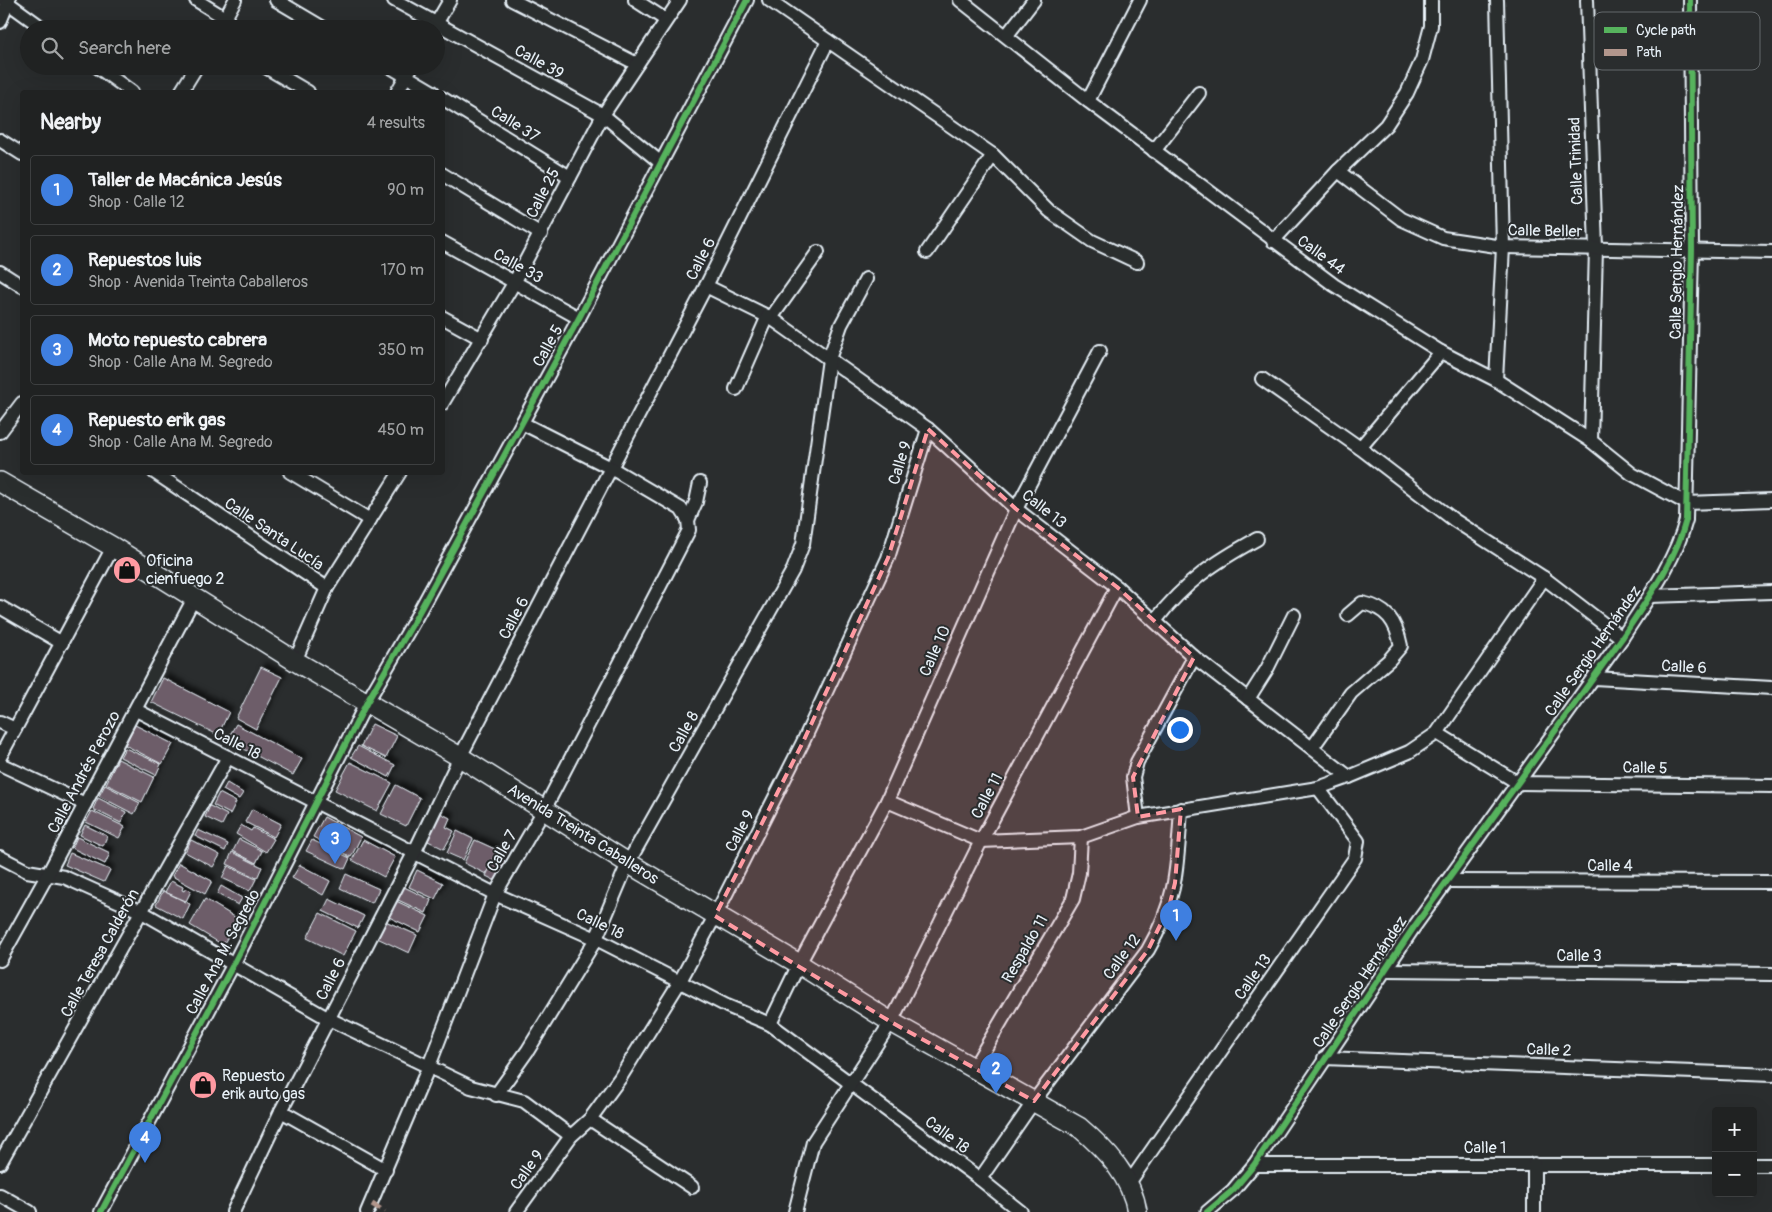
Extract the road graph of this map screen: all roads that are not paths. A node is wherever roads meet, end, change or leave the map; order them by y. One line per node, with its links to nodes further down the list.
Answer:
1 (196, 0): 19 (street)
2 (235, 0): 20 (street)
3 (276, 0): 21 (street)
4 (394, 0): 22 (street, Calle 39)
5 (450, 0): 23 (street)
6 (512, 0): 29 (street)
7 (635, 0): 24 (street)
8 (680, 0): 24 (street, Calle 25)
9 (746, 0): 49 (street, Calle 5)
10 (769, 0): 28 (street)
11 (960, 0): 27 (street, Calle 44)
12 (1034, 0): 27 (street)
13 (1140, 0): 43 (street)
14 (1431, 0): 50 (street)
15 (1497, 0): 56 (street)
16 (1587, 0): 57 (street, Calle Trinidad)
17 (7, 1): 18 (street); 25 (street)
18 (32, 20)
19 (218, 20)
20 (224, 20)
21 (310, 20)
22 (424, 20)
23 (438, 20)
24 (666, 20): 29 (street, Calle 25)
25 (0, 22)
26 (445, 33): 44 (street, Calle 39)
27 (1007, 36): 43 (street, Calle 44)
28 (828, 41): 48 (street); 67 (street, Calle 6)
29 (637, 64): 44 (street, Calle 25)
30 (1691, 70): 58 (street, Calle Sergio Hernández)
31 (108, 75): 36 (street)
32 (192, 75): 37 (street)
33 (279, 75): 38 (street)
34 (407, 75): 39 (street)
35 (414, 75): 40 (street)
36 (129, 90)
37 (184, 90)
38 (305, 90)
39 (398, 90)
40 (431, 90)
41 (1199, 93): 46 (street)
42 (445, 100): 52 (street, Calle 37)
43 (1088, 101): 46 (street, Calle 44)
44 (603, 115): 49 (street, Calle 39); 52 (street, Calle 25)
45 (0, 140): 47 (street)
46 (1154, 151): 54 (street, Calle 44)
47 (20, 153)
48 (993, 155): 60 (street); 62 (street)
49 (661, 163): 69 (street, Calle 5)
50 (1338, 171): 54 (street); 56 (street, Calle Beller)
51 (445, 176): 53 (street)
52 (570, 177): 53 (street, Calle 25)
53 (541, 234): 65 (street, Calle 25)
54 (1273, 241): 73 (street, Calle 44)
55 (445, 244): 65 (street, Calle 33)
56 (1503, 247): 57 (street, Calle Beller); 76 (street)
57 (1596, 248): 58 (street, Calle Beller); 83 (street, Calle Trinidad)
58 (1692, 250): 61 (street, Calle Beller); 92 (street, Calle Sergio Hernández)
59 (818, 252): 68 (street)
60 (927, 252)
61 (1772, 252)
62 (1137, 262)
63 (0, 272): 66 (street)
64 (866, 279): 74 (street, Calle 8)
65 (514, 283): 69 (street, Calle 33); 71 (street, Calle 25)
66 (20, 285)
67 (706, 286): 68 (street, Calle 13); 85 (street, Calle 6)
68 (769, 317): 74 (street, Calle 13); 77 (street)
69 (579, 318): 80 (street, Calle 5)
70 (445, 319): 71 (street)
71 (482, 339): 78 (street, Calle 25)
72 (1100, 351): 93 (street, Calle 10)
73 (1441, 352): 76 (street, Calle 44); 84 (street)
74 (829, 359): 82 (street, Calle 13); 139 (street, Calle 8)
75 (1262, 379): 84 (street)
76 (1496, 380): 83 (street, Calle 44)
77 (736, 389)
78 (446, 390)
79 (20, 405): 81 (street)
80 (522, 422): 85 (street); 115 (street, Calle 5)
81 (2, 426)
82 (928, 429): 93 (street, Calle 13); 145 (street, Calle 9)
83 (1591, 441): 92 (street, Calle 44)
84 (1360, 448): 98 (street)
85 (611, 468): 95 (street); 122 (street, Calle 6)
86 (158, 475): 100 (street, Calle Santa Lucía)
87 (295, 475): 94 (street)
88 (398, 475): 94 (street)
89 (0, 482): 97 (street, Avenida Treinta Caballeros)
90 (700, 483): 95 (street, Calle 7)
91 (1772, 500): 92 (street)
92 (1686, 503): 102 (street, Calle Sergio Hernández)
93 (1016, 508): 99 (street, Calle 13); 129 (street, Calle 10)
94 (370, 520): 100 (street)
95 (688, 520): 133 (street, Calle 7)
96 (1257, 539): 107 (street)
97 (113, 547): 103 (street, Avenida Treinta Caballeros); 109 (street)
98 (1544, 578): 108 (street); 119 (street)
99 (1117, 587): 107 (street, Calle 13); 136 (street, Calle 11)
100 (327, 588): 111 (street)
101 (1772, 592): 102 (street)
102 (1650, 596): 108 (street, Calle Sergio Hernández)
103 (194, 598): 111 (street, Avenida Treinta Caballeros); 116 (street, Calle Andrés Perozo)
104 (0, 607): 109 (street)
105 (1294, 615): 114 (street)
106 (1348, 615): 120 (street)
107 (1155, 621): 110 (street, Calle 13)
108 (1622, 638): 112 (street, Calle Sergio Hernández)
109 (62, 642): 118 (street)
110 (1194, 657): 114 (street, Calle 13); 134 (street)
111 (296, 661): 115 (street, Avenida Treinta Caballeros)
112 (1594, 678): 113 (street, Calle 6); 126 (street, Calle Sergio Hernández)
113 (1772, 688)
114 (1248, 698): 120 (street, Calle 13)
115 (367, 702): 122 (street, Avenida Treinta Caballeros); 130 (street, Calle Ana M. Segredo)
116 (136, 710): 123 (street, Calle 18); 131 (street, Calle Andrés Perozo)
117 (0, 722): 118 (street)
118 (15, 730): 121 (street)
119 (1437, 733): 125 (street); 126 (street)
120 (1312, 748): 125 (street, Calle 13)
121 (0, 757)
122 (460, 757): 133 (street, Avenida Treinta Caballeros); 137 (street, Calle 6)
123 (228, 758): 130 (street, Calle 18); 144 (street, Calle Teresa Calderón)
124 (0, 764): 131 (street)
125 (1350, 777): 128 (street)
126 (1518, 783): 127 (street, Calle 5); 141 (street, Calle Sergio Hernández)
127 (1772, 786)
128 (1318, 788): 132 (street); 175 (street, Calle 13)
129 (887, 801): 136 (street); 149 (street, Calle 10)
130 (316, 803): 137 (street, Calle 18); 148 (street, Calle Ana M. Segredo)
131 (85, 804): 140 (street, Calle Andrés Perozo)
132 (1181, 809): 134 (street); 162 (street, Calle 12)
133 (544, 810): 139 (street, Avenida Treinta Caballeros); 143 (street, Calle 7)
134 (1138, 817): 135 (street)
135 (1081, 837): 136 (street); 158 (street, Respaldo 11)
136 (982, 841): 154 (street, Calle 11)
137 (414, 853): 143 (street, Calle 18); 153 (street, Calle 6)
138 (0, 857): 140 (street)
139 (628, 863): 145 (street, Avenida Treinta Caballeros); 146 (street, Calle 8)
140 (48, 874): 144 (street); 147 (street, Calle Andrés Perozo)
141 (1447, 881): 142 (street, Calle 4); 150 (street, Calle Sergio Hernández)
142 (1772, 882)
143 (495, 894): 146 (street, Calle 18); 157 (street, Calle 7)
144 (142, 912): 148 (street); 166 (street, Calle Teresa Calderón)
145 (715, 916): 149 (street, Avenida Treinta Caballeros); 152 (street, Calle 9)
146 (596, 939): 152 (street, Calle 18); 161 (street, Calle 8)
147 (0, 960)
148 (233, 964): 153 (street); 178 (street, Calle Ana M. Segredo)
149 (799, 964): 154 (street, Avenida Treinta Caballeros); 155 (street, Calle 10)
150 (1386, 970): 151 (street, Calle 3); 156 (street, Calle Sergio Hernández)
151 (1772, 974)
152 (679, 982): 155 (street, Calle 18); 164 (street, Calle 9)
153 (329, 1019): 157 (street); 163 (street, Calle 6)
154 (891, 1022): 158 (street, Avenida Treinta Caballeros); 160 (street, Calle 11)
155 (770, 1024): 160 (street, Calle 18)
156 (1324, 1058): 159 (street, Calle 2); 168 (street, Calle Sergio Hernández)
157 (429, 1066): 161 (street); 172 (street, Calle 7)
158 (974, 1069): 162 (street, Avenida Treinta Caballeros)
159 (1772, 1075)
160 (850, 1082): 173 (street, Calle 18); 182 (street, Calle 11)
161 (496, 1095): 165 (street)
162 (1034, 1101): 173 (street, Calle 12); 175 (street, Avenida Treinta Caballeros)
163 (281, 1111): 172 (street); 179 (street, Calle 6)
164 (590, 1119): 165 (street, Calle 9); 174 (street)
165 (571, 1136): 181 (street, Calle 9)
166 (0, 1163)
167 (1534, 1164): 168 (street, Calle 1); 169 (street, Calle 1); 187 (street)
168 (1254, 1165): 186 (street, Calle Sergio Hernández)
169 (1712, 1165)
170 (1757, 1165): 171 (street)
171 (1772, 1165)
172 (386, 1170): 180 (street, Calle 7)
173 (980, 1178): 183 (street, Calle 18)
174 (692, 1187)
175 (1131, 1188): 184 (street, Avenida Treinta Caballeros); 185 (street)
176 (0, 1195): 177 (street)
177 (30, 1212)
178 (101, 1212)
179 (233, 1212)
180 (367, 1212)
181 (516, 1212)
182 (795, 1212)
183 (1021, 1212)
184 (1137, 1212)
185 (1150, 1212)
186 (1207, 1212)
187 (1534, 1212)

